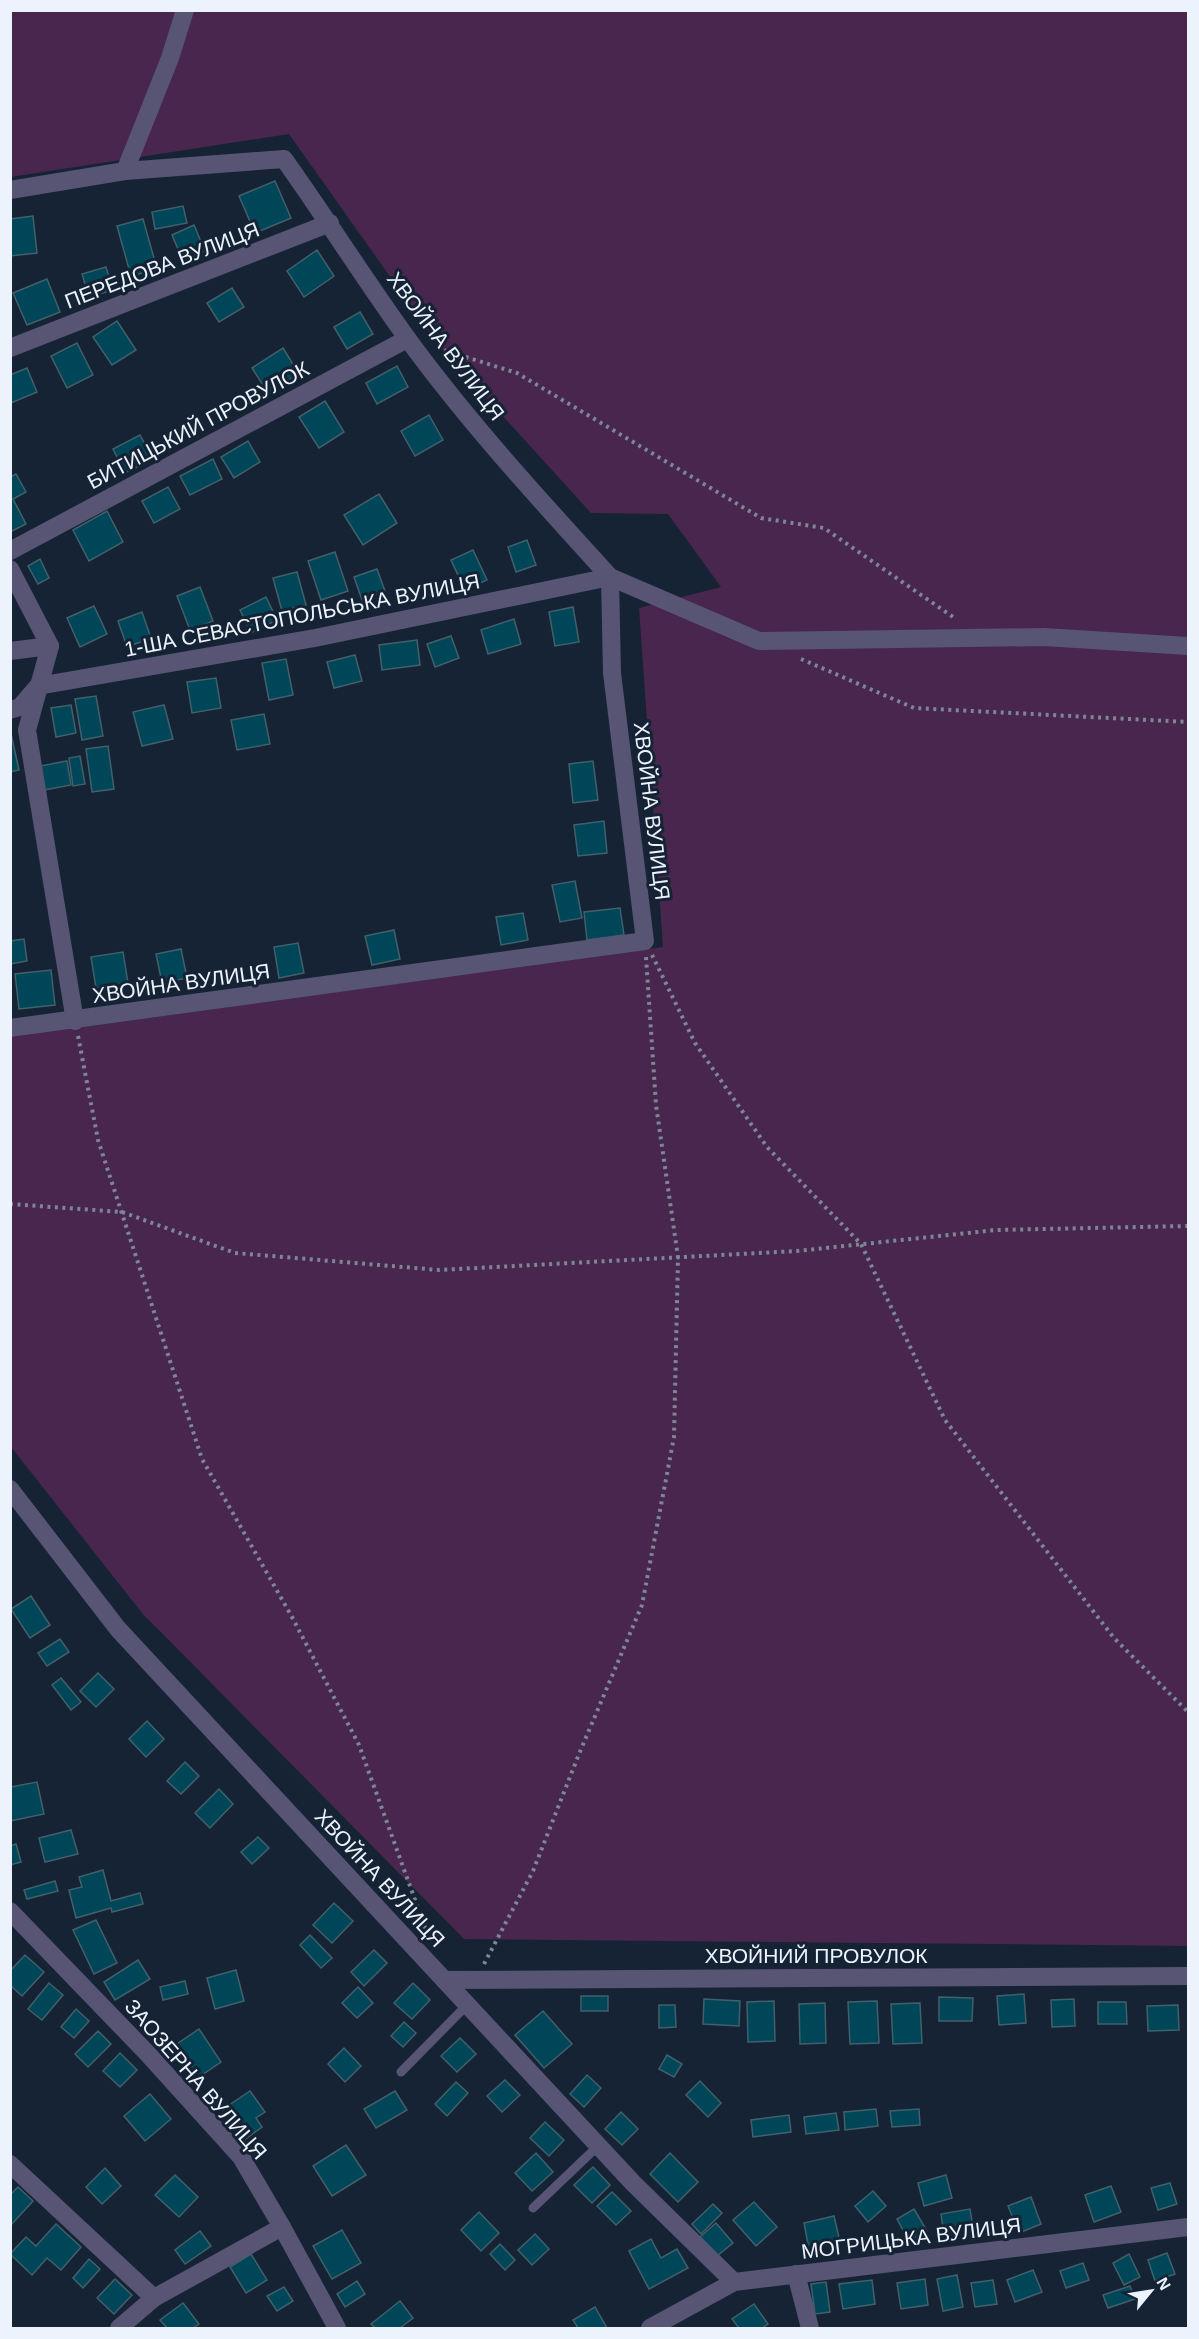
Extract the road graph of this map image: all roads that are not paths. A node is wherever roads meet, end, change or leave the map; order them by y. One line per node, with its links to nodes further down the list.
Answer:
1 (185, 10): 2 (street)
2 (125, 171): 3 (street); 4 (street, ХВОЙНА ВУЛИЦЯ)
3 (10, 190)
4 (330, 223): 5 (street, ХВОЙНА ВУЛИЦЯ); 6 (street, ПЕРЕДОВА ВУЛИЦЯ)
5 (408, 339): 7 (street, БИТИЦЬКИЙ ПРОВУЛОК); 9 (street, ХВОЙНА ВУЛИЦЯ)
6 (10, 348)
7 (10, 551)
8 (10, 569): 10 (street)
9 (610, 577): 11 (street); 13 (street, 1-ША СЕВАСТОПОЛЬСЬКА ВУЛИЦЯ); 15 (street, ХВОЙНА ВУЛИЦЯ)
10 (50, 646): 12 (street); 13 (street)
11 (1188, 646)
12 (10, 651)
13 (38, 686): 14 (street); 15 (street)
14 (10, 710)
15 (75, 1021): 16 (street, ХВОЙНА ВУЛИЦЯ)
16 (10, 1028)
17 (10, 1489): 20 (street, ХВОЙНА ВУЛИЦЯ)
18 (10, 1911): 26 (street, ЗАОЗЕРНА ВУЛИЦЯ)
19 (1188, 1976): 20 (street, ХВОЙНИЙ ПРОВУЛОК)
20 (444, 1980): 21 (street, ХВОЙНА ВУЛИЦЯ)
21 (467, 2005): 22 (lane); 23 (street, ХВОЙНА ВУЛИЦЯ)
22 (400, 2072)
23 (598, 2146): 25 (lane); 29 (street, ХВОЙНА ВУЛИЦЯ)
24 (10, 2164): 30 (street)
25 (533, 2208)
26 (282, 2227): 30 (street); 32 (street, ЗАОЗЕРНА ВУЛИЦЯ)
27 (1188, 2227): 28 (street, МОГРИЦЬКА ВУЛИЦЯ)
28 (796, 2274): 29 (street, МОГРИЦЬКА ВУЛИЦЯ); 34 (street)
29 (734, 2282): 33 (street, МОГРИЦЬКА ВУЛИЦЯ)
30 (154, 2298): 31 (street)
31 (119, 2328)
32 (337, 2328)
33 (651, 2328)
34 (810, 2328)

